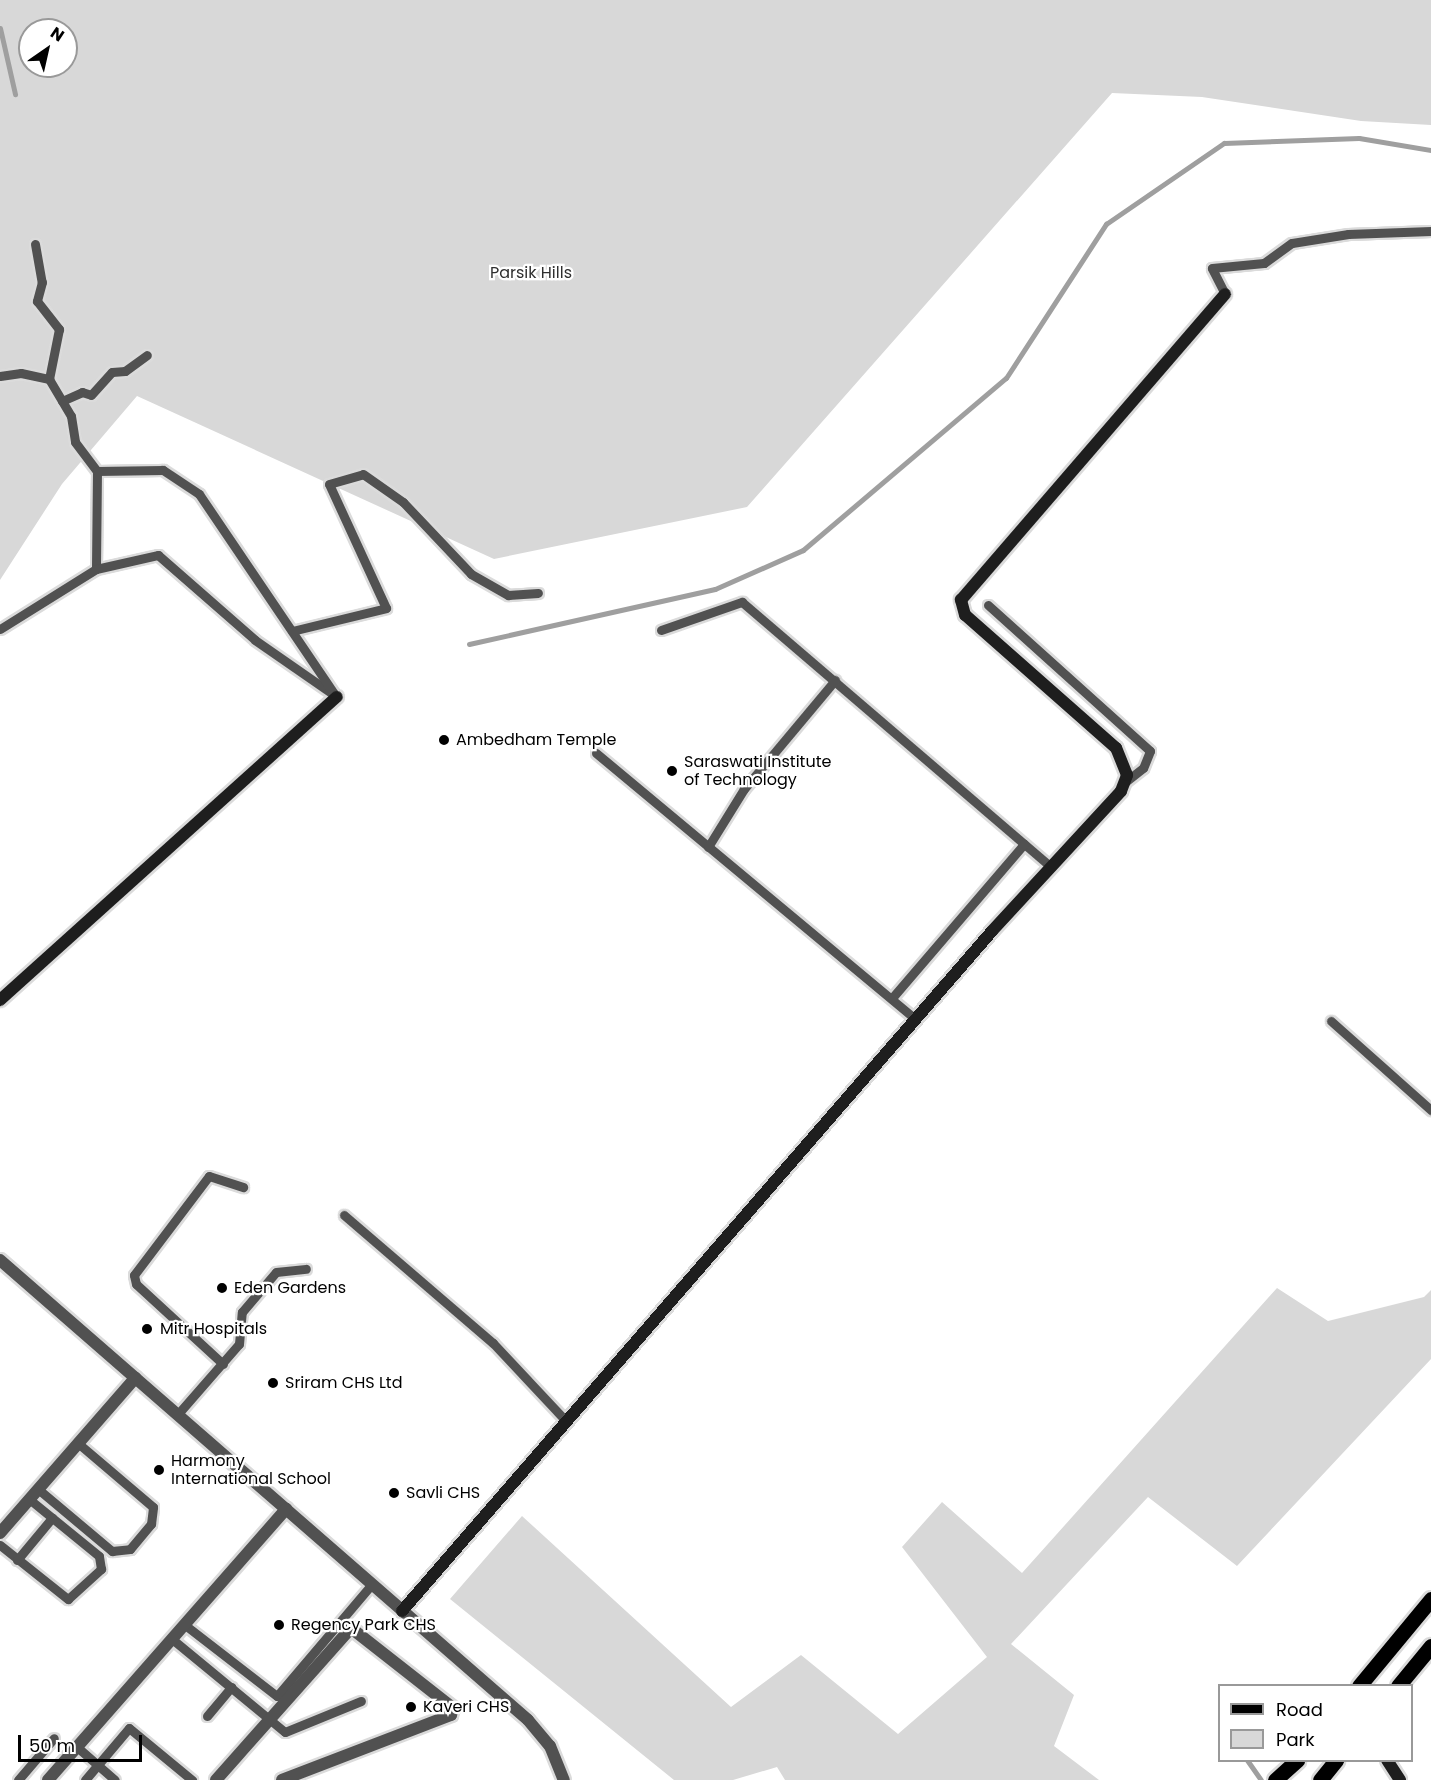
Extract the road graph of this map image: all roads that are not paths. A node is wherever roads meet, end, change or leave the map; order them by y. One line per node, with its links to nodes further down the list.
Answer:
1 (1431, 231): 3 (lane)
2 (35, 244): 6 (lane)
3 (1225, 294): 18 (street)
4 (147, 355): 7 (lane)
5 (0, 376): 6 (lane)
6 (49, 379): 7 (lane)
7 (62, 401): 8 (lane)
8 (97, 471): 9 (lane); 14 (lane)
9 (96, 569): 12 (lane); 16 (lane)
10 (538, 592): 14 (lane)
11 (988, 605): 18 (lane)
12 (0, 629)
13 (661, 630): 15 (lane)
14 (292, 631): 16 (lane)
15 (834, 680): 19 (lane); 20 (lane)
16 (337, 698): 23 (street)
17 (596, 753): 20 (lane)
18 (1125, 782): 21 (street)
19 (1024, 844): 21 (lane); 22 (lane)
20 (708, 847): 22 (lane)
21 (1051, 867): 24 (street)
22 (892, 998): 24 (lane)
23 (0, 1000)
24 (915, 1018): 34 (street)
25 (1331, 1021): 26 (lane)
26 (1431, 1110)
27 (243, 1187): 31 (lane)
28 (344, 1215): 34 (lane)
29 (0, 1260): 32 (street)
30 (306, 1269): 31 (lane)
31 (223, 1364): 33 (lane)
32 (135, 1378): 33 (street); 35 (street)
33 (177, 1415): 38 (street)
34 (564, 1419): 45 (street)
35 (79, 1444): 36 (street); 36 (lane)
36 (38, 1489): 37 (street)
37 (29, 1500): 39 (lane); 40 (street)
38 (286, 1509): 43 (street); 46 (street)
39 (52, 1518): 42 (lane); 42 (lane)
40 (0, 1533)
41 (0, 1545): 42 (lane)
42 (17, 1560)
43 (371, 1585): 45 (street); 46 (lane)
44 (1431, 1599): 49 (main road)
45 (402, 1611): 68 (street)
46 (185, 1624): 47 (street)
47 (172, 1639): 51 (lane); 56 (street)
48 (1431, 1646): 50 (main road)
49 (1361, 1684)
50 (1400, 1684)
51 (231, 1687): 53 (lane); 54 (lane)
52 (361, 1701): 54 (lane)
53 (207, 1716)
54 (271, 1718): 66 (street); 67 (street)
55 (54, 1738): 61 (lane)
56 (76, 1747): 60 (lane); 62 (street)
57 (1296, 1762): 69 (main road)
58 (1335, 1762): 70 (main road)
59 (1388, 1762): 71 (street)
60 (96, 1764): 63 (lane); 64 (lane); 65 (lane)
61 (18, 1780)
62 (48, 1780)
63 (85, 1780)
64 (115, 1780)
65 (192, 1780)
66 (216, 1780)
67 (282, 1780)
68 (564, 1780)
69 (1275, 1780)
70 (1320, 1780)
71 (1400, 1780)

